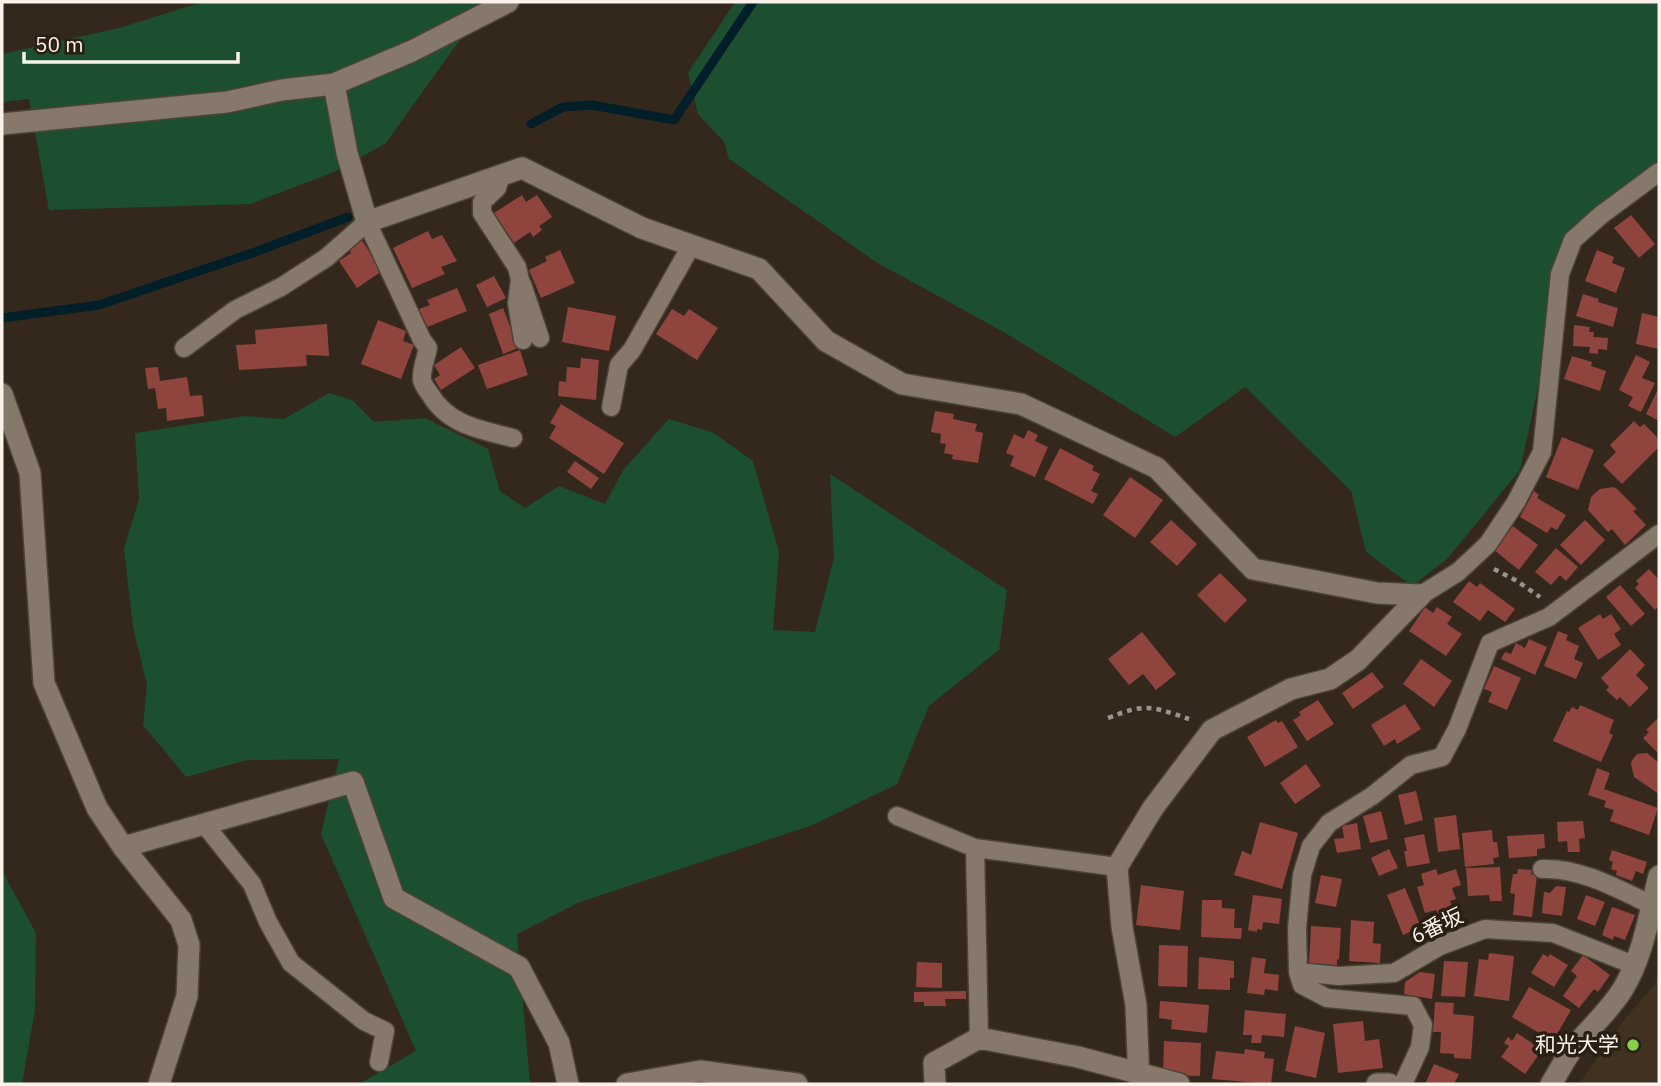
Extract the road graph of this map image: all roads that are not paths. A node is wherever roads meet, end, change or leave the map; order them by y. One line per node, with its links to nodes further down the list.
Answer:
1 (508, 2): 2 (street)
2 (334, 84): 3 (street); 6 (street)
3 (2, 124)
4 (1659, 172): 14 (lane)
5 (501, 175): 6 (street); 7 (street); 8 (lane)
6 (366, 222): 9 (lane); 12 (lane)
7 (691, 246): 11 (lane); 14 (street)
8 (532, 339)
9 (184, 348)
10 (2, 394): 17 (street)
11 (611, 407)
12 (513, 438)
13 (1659, 534): 24 (lane)
14 (1421, 595): 19 (street)
15 (897, 816): 18 (lane)
16 (205, 825): 17 (street); 26 (lane); 29 (street)
17 (123, 847): 28 (street)
18 (975, 848): 19 (lane); 25 (lane)
19 (1117, 867): 27 (street)
20 (1542, 869): 22 (lane)
21 (1659, 876): 22 (street)
22 (1651, 905): 23 (street)
23 (1634, 965): 24 (lane, 6番坂); 37 (street)
24 (1298, 972): 36 (lane)
25 (979, 1038): 27 (street); 32 (street)
26 (379, 1062)
27 (1139, 1079): 33 (street)
28 (159, 1084)
29 (568, 1084)
30 (627, 1084): 31 (street)
31 (797, 1084)
32 (935, 1084)
33 (1178, 1084)
34 (1377, 1084): 35 (street)
35 (1389, 1084)
36 (1403, 1084)
37 (1551, 1084)

